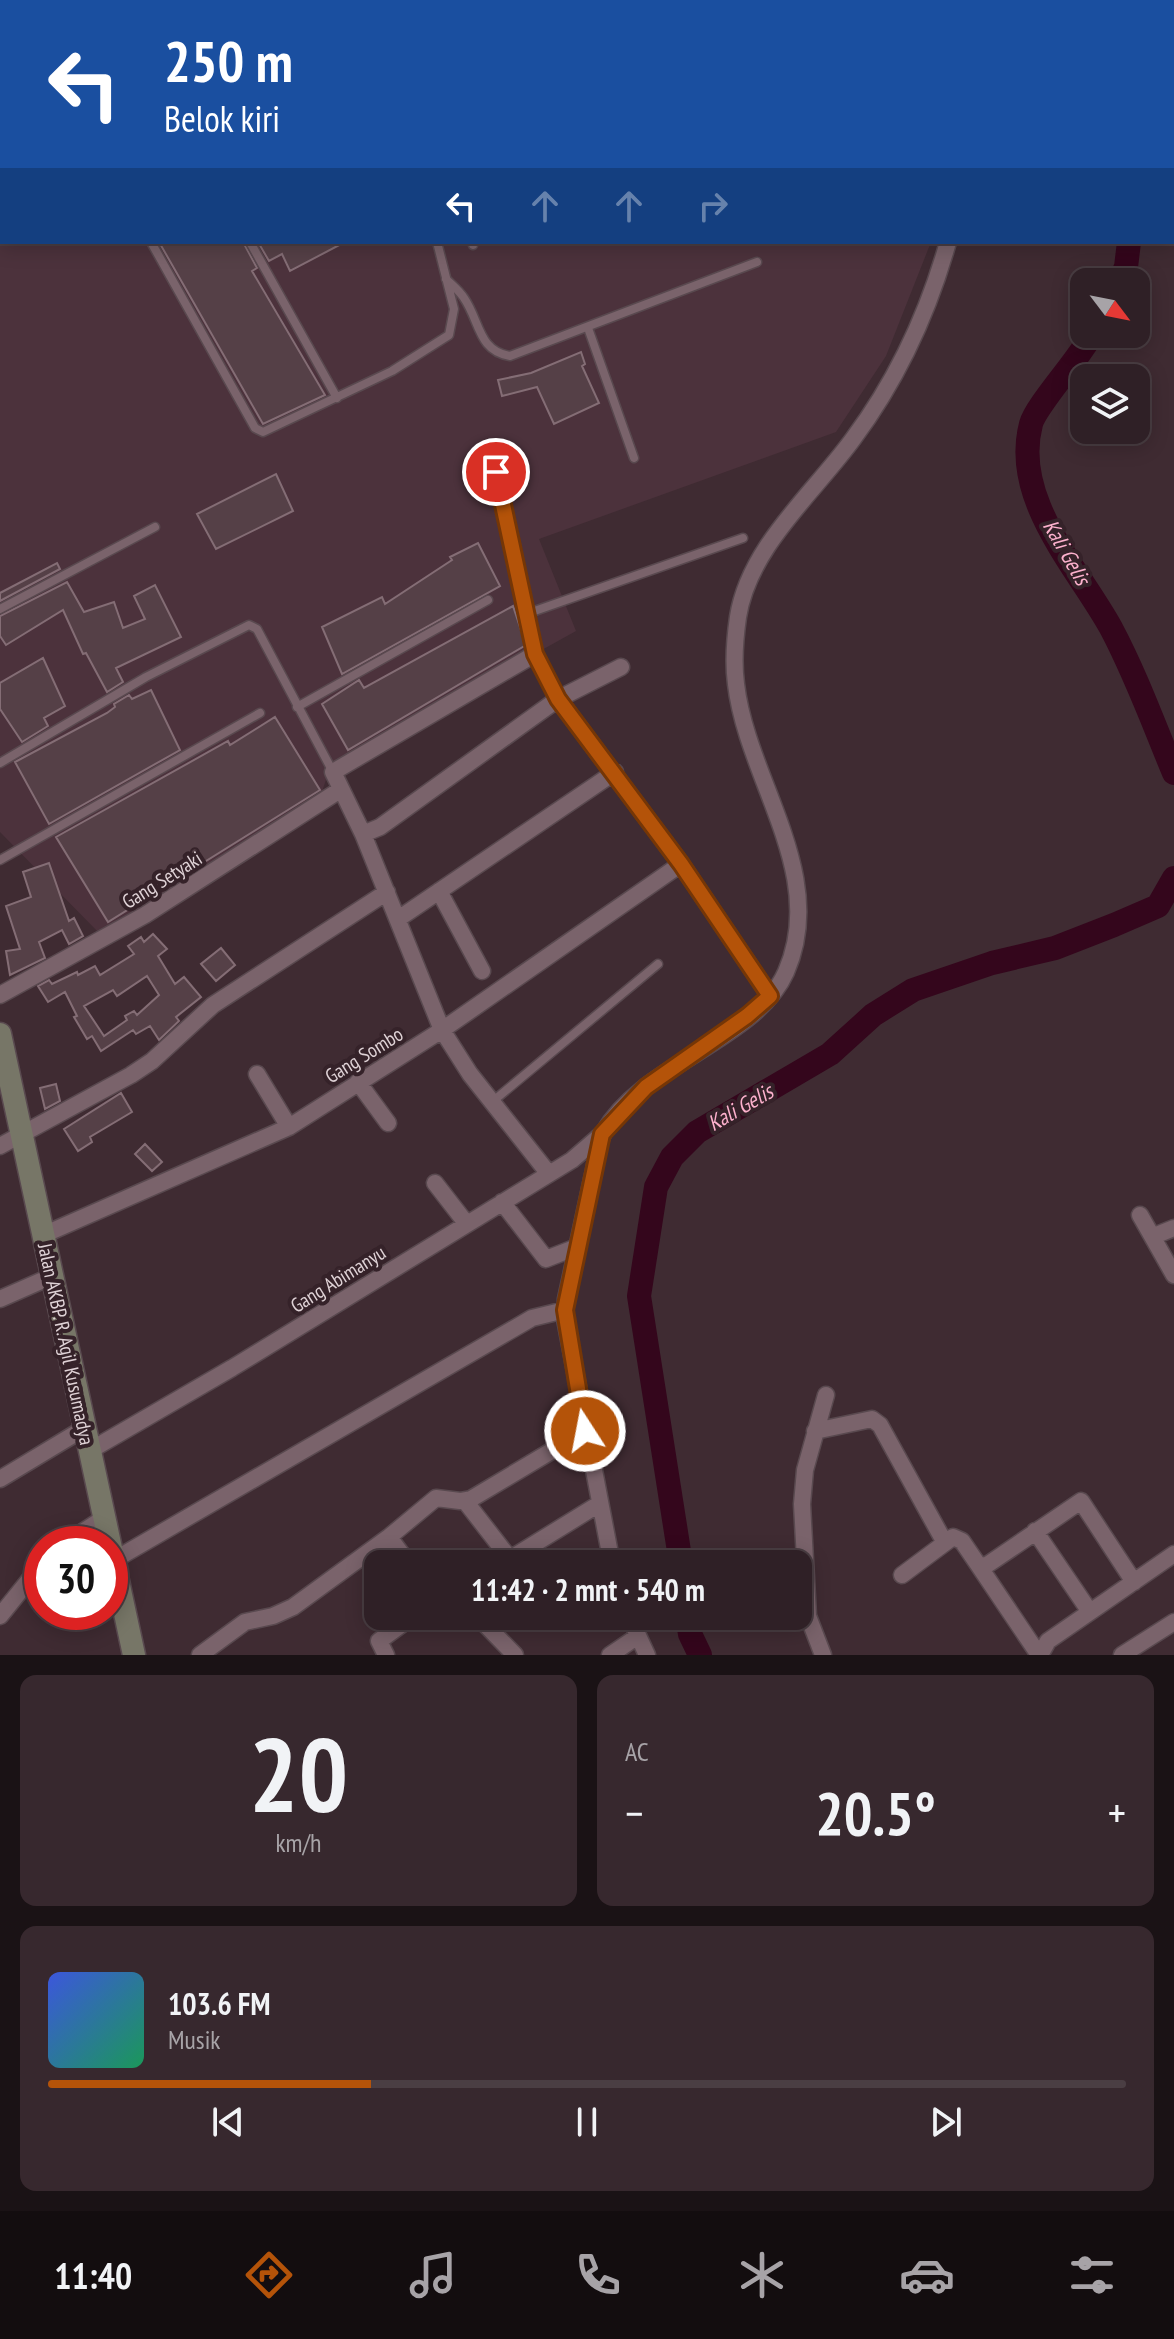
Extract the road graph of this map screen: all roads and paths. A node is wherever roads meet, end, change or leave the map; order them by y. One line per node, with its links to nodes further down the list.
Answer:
1 (152, 244): 8 (lane)
2 (251, 244): 8 (lane)
3 (437, 244): 6 (lane)
4 (947, 244): 34 (street)
5 (757, 262): 7 (lane)
6 (445, 278): 7 (lane); 8 (lane)
7 (588, 328): 10 (lane)
8 (337, 398)
9 (491, 446): 15 (lane)
10 (634, 458)
11 (155, 527): 14 (lane)
12 (743, 538): 15 (lane)
13 (488, 600): 19 (lane)
14 (0, 609)
15 (526, 614): 16 (lane)
16 (535, 654): 18 (lane); 22 (street)
17 (621, 667): 18 (street)
18 (558, 699): 23 (street); 25 (street)
19 (297, 707): 21 (lane); 22 (lane)
20 (260, 713): 26 (lane)
21 (0, 763)
22 (333, 772): 24 (street)
23 (615, 772): 27 (street); 28 (street)
24 (340, 790): 25 (street); 33 (street, Gang Setyaki)
25 (363, 834): 29 (street)
26 (0, 860)
27 (681, 864): 34 (street); 35 (street, Gang Sombo)
28 (439, 891): 30 (street); 32 (street)
29 (387, 892): 30 (street); 43 (street)
30 (398, 919): 35 (street)
31 (658, 964): 39 (lane)
32 (482, 971)
33 (0, 995)
34 (770, 996): 42 (street, Gang Abimanyu)
35 (442, 1030): 38 (street, Gang Sombo); 39 (street)
36 (0, 1034): 43 (main road, Jalan AKBP. R. Agil Kusumadya)
37 (257, 1074): 41 (street)
38 (358, 1082): 40 (street); 41 (street, Gang Sombo)
39 (492, 1102): 45 (street)
40 (388, 1123)
41 (289, 1127): 51 (street, Gang Sombo)
42 (602, 1134): 45 (street, Gang Abimanyu); 53 (street)
43 (21, 1135): 44 (street); 51 (main road, Jalan AKBP. R. Agil Kusumadya)
44 (0, 1146)
45 (549, 1174): 47 (street, Gang Abimanyu)
46 (435, 1183): 49 (street)
47 (502, 1202): 49 (street, Gang Abimanyu); 53 (street)
48 (1140, 1215): 52 (street)
49 (466, 1223): 61 (street, Gang Abimanyu)
50 (1174, 1228): 52 (street)
51 (43, 1235): 55 (main road, Jalan AKBP. R. Agil Kusumadya)
52 (1154, 1236): 54 (street)
53 (577, 1247): 57 (street)
54 (1174, 1275)
55 (50, 1277): 56 (street); 61 (main road, Jalan AKBP. R. Agil Kusumadya)
56 (0, 1299)
57 (565, 1310): 59 (street); 75 (street)
58 (826, 1395): 60 (street)
59 (585, 1431): 63 (street); 64 (street)
60 (815, 1431): 70 (street); 95 (street)
61 (86, 1440): 62 (street, Gang Abimanyu); 65 (main road, Jalan AKBP. R. Agil Kusumadya)
62 (0, 1479)
63 (465, 1501): 69 (street); 72 (street)
64 (599, 1504): 73 (street); 74 (street)
65 (104, 1518): 66 (street); 67 (main road, Jalan AKBP. R. Agil Kusumadya)
66 (92, 1526)
67 (106, 1526)
68 (1035, 1531): 77 (street); 79 (street); 81 (street)
69 (389, 1537): 71 (street); 90 (street)
70 (945, 1543): 77 (street); 78 (street)
71 (399, 1550)
72 (503, 1550)
73 (530, 1550)
74 (609, 1550)
75 (128, 1552)
76 (1174, 1554): 79 (street)
77 (979, 1566): 96 (street)
78 (902, 1575)
79 (1134, 1582): 81 (street)
80 (24, 1586): 82 (street)
81 (1090, 1612): 96 (street)
82 (0, 1616)
83 (1174, 1622): 97 (street)
84 (128, 1626): 89 (main road, Jalan AKBP. R. Agil Kusumadya)
85 (394, 1630): 91 (street)
86 (491, 1630): 92 (street)
87 (635, 1630): 88 (street)
88 (638, 1636): 93 (street); 94 (street)
89 (134, 1655)
90 (200, 1655)
91 (386, 1655)
92 (515, 1655)
93 (610, 1655)
94 (647, 1655)
95 (823, 1655)
96 (1040, 1655)
97 (1122, 1655)

